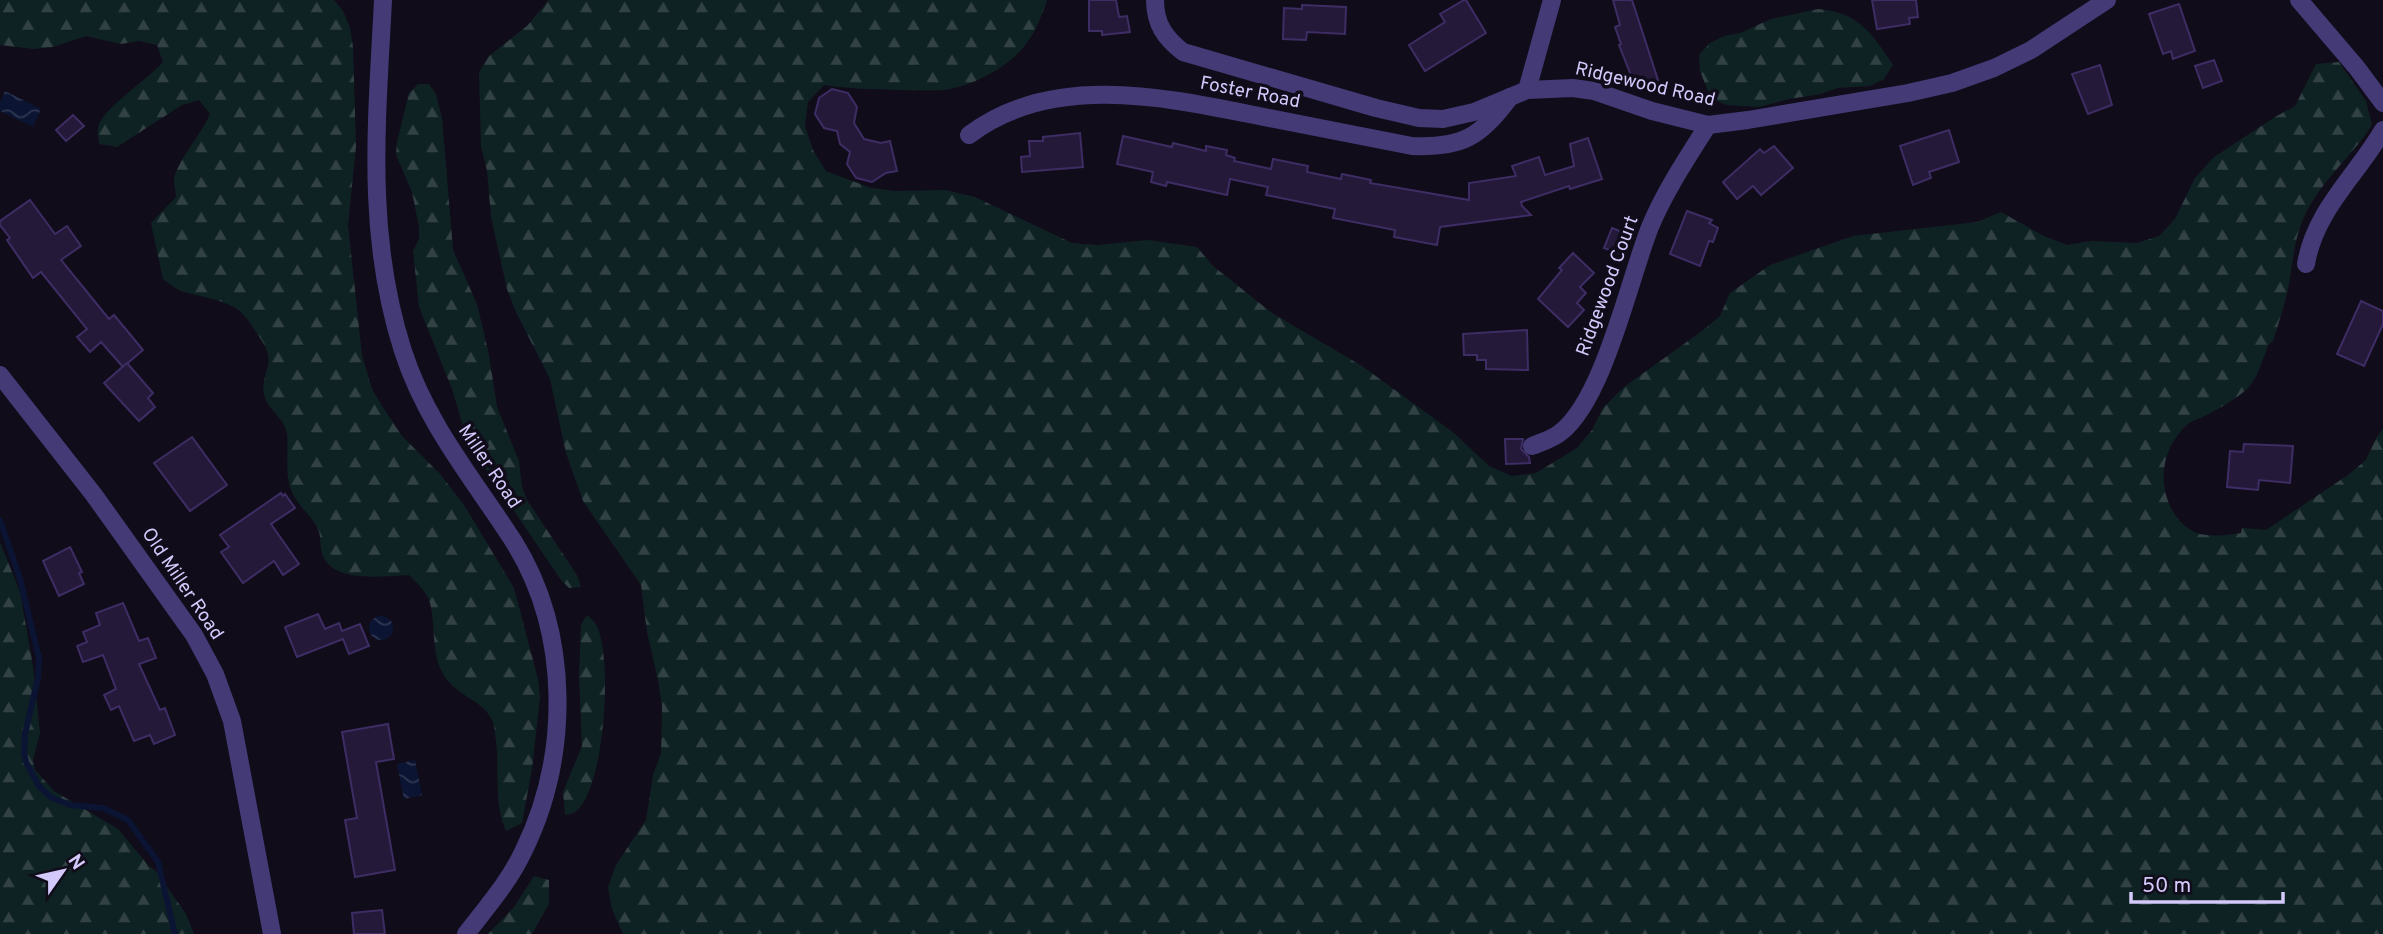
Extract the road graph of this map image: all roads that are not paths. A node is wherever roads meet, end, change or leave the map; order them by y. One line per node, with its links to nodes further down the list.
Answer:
1 (383, 0): 15 (street, Miller Road)
2 (1155, 0): 6 (street, Ridgewood Road)
3 (1552, 0): 6 (street, Foster Road)
4 (2108, 0): 8 (street, Ridgewood Road)
5 (2299, 0): 7 (street)
6 (1519, 94): 8 (street, Ridgewood Road); 10 (street, Foster Road)
7 (2383, 103)
8 (1708, 125): 13 (street, Ridgewood Court)
9 (2383, 130): 11 (street)
10 (969, 135)
11 (2306, 264)
12 (0, 375): 14 (street, Old Miller Road)
13 (1532, 446)
14 (272, 934)
15 (466, 934)

